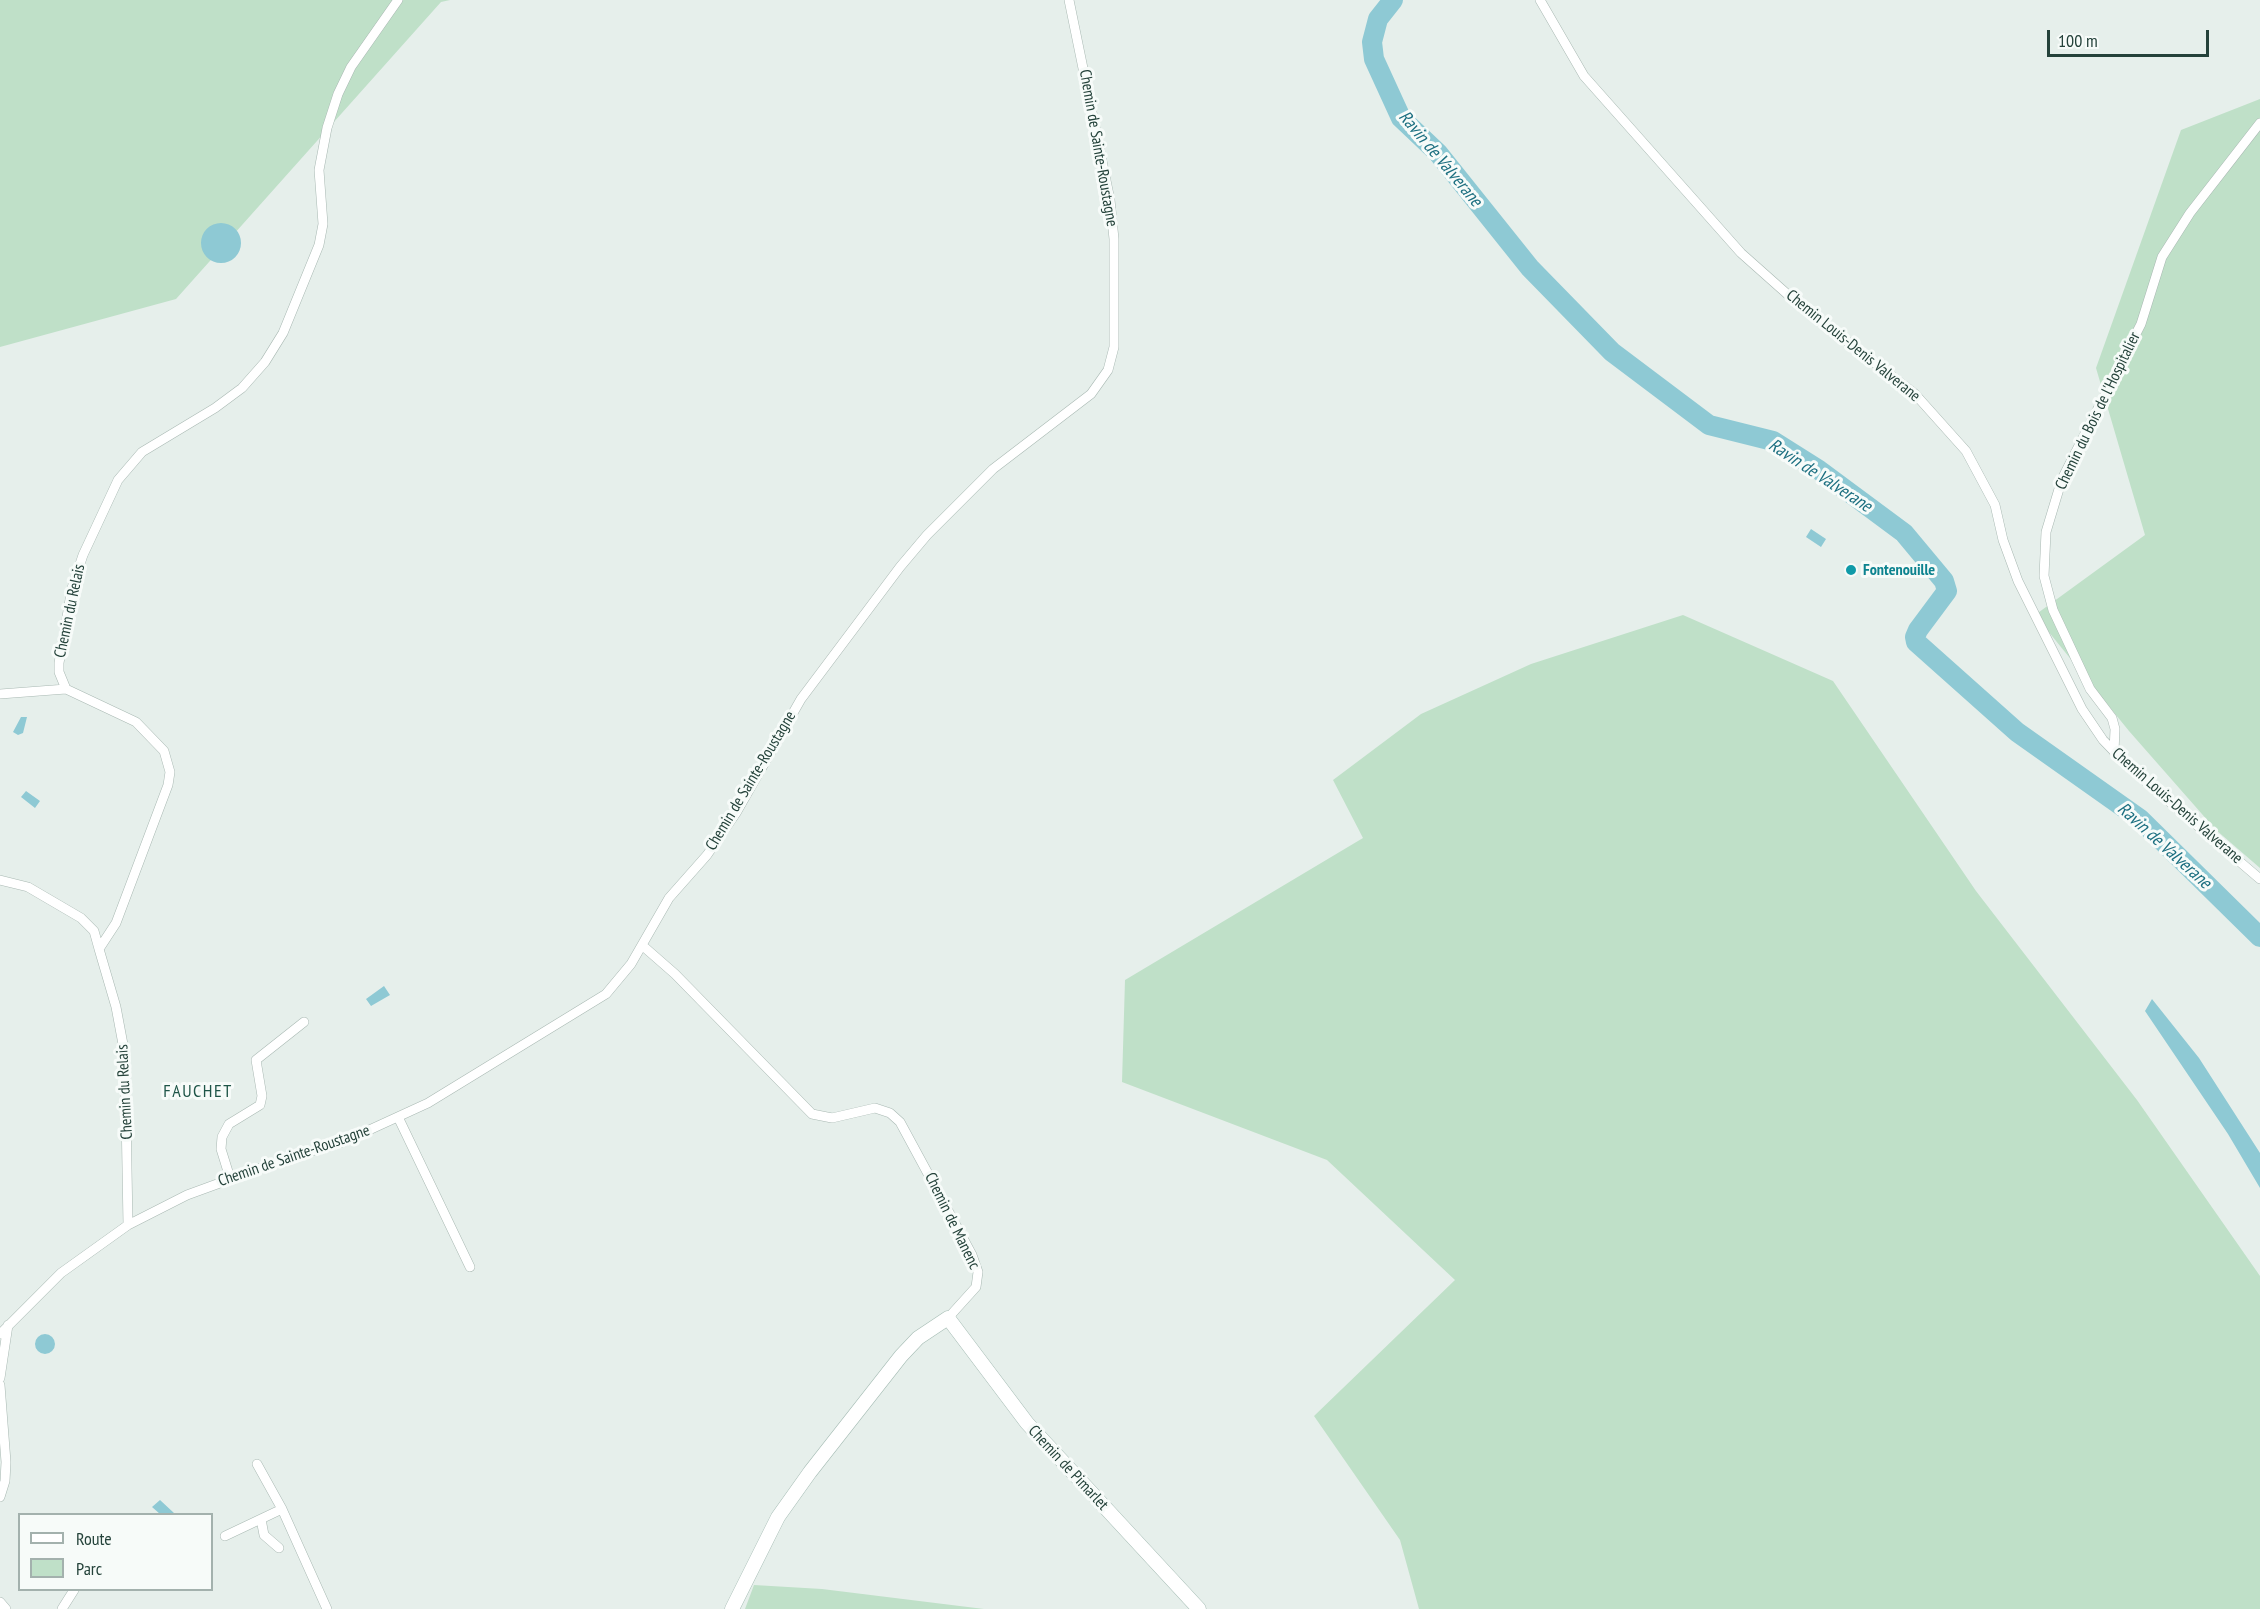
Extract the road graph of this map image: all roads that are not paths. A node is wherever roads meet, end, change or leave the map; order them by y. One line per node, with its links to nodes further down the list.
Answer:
1 (399, 0): 5 (street, Chemin du Relais)
2 (1069, 0): 10 (street, Chemin de Sainte-Roustagne)
3 (1540, 0): 7 (street, Chemin Louis-Denis Valverane)
4 (2260, 123): 7 (street, Chemin du Bois de l'Hospitalier)
5 (66, 689): 6 (street); 11 (street)
6 (0, 694)
7 (2114, 752): 8 (street, Chemin Louis-Denis Valverane)
8 (2260, 879)
9 (0, 880): 11 (street, Chemin du Relais)
10 (644, 946): 13 (street, Chemin de Sainte-Roustagne); 17 (street, Chemin de Manenc)
11 (99, 949): 15 (street, Chemin du Relais)
12 (304, 1022): 14 (street)
13 (398, 1117): 14 (street, Chemin de Sainte-Roustagne); 16 (street)
14 (230, 1178): 15 (street, Chemin de Sainte-Roustagne)
15 (128, 1225): 18 (street, Chemin de Sainte-Roustagne)
16 (470, 1267)
17 (948, 1318): 33 (street, Chemin de Manenc); 34 (street, Chemin de Pimarlet)
18 (8, 1325): 19 (street, Chemin de Sainte-Roustagne); 20 (street)
19 (0, 1334)
20 (0, 1378)
21 (0, 1385): 23 (street)
22 (257, 1464): 24 (street)
23 (0, 1497)
24 (282, 1509): 25 (street); 32 (street)
25 (261, 1519): 26 (street); 27 (street)
26 (225, 1536)
27 (279, 1548)
28 (73, 1591): 31 (street)
29 (0, 1602): 30 (street)
30 (6, 1609)
31 (62, 1609)
32 (327, 1609)
33 (732, 1609)
34 (1199, 1609)

